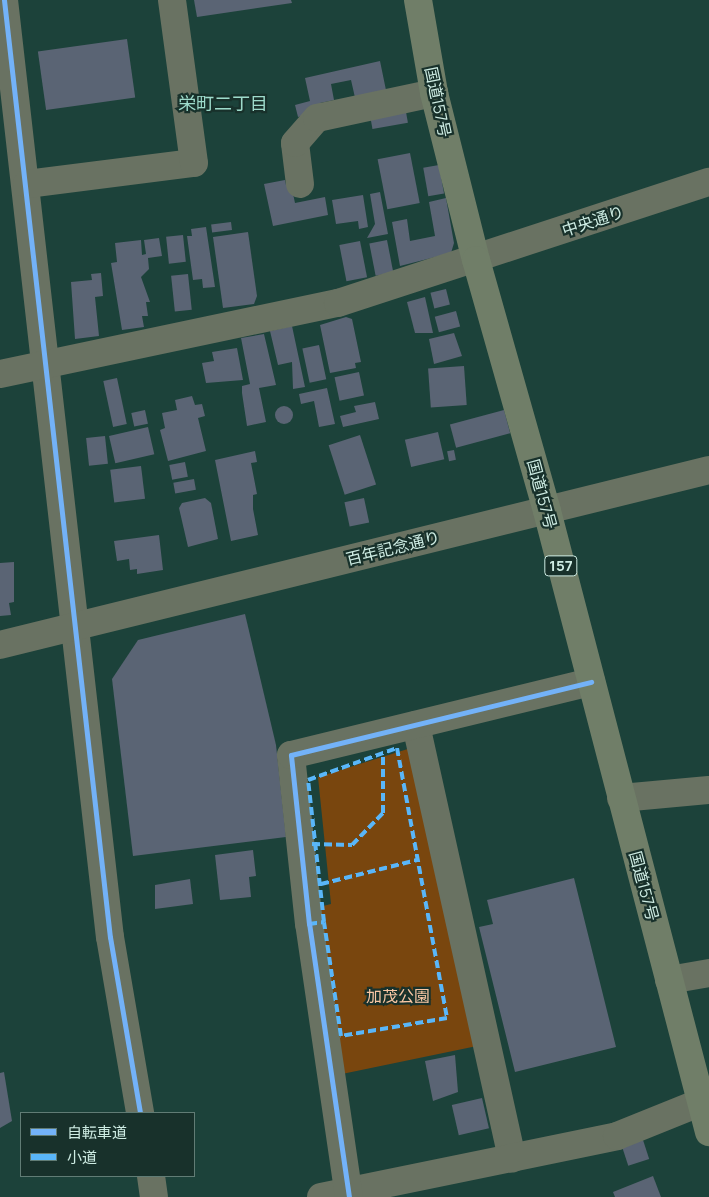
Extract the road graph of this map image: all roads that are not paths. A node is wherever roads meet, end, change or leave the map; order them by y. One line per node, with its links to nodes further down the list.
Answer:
1 (4, 0): 6 (street)
2 (172, 0): 6 (street)
3 (418, 0): 4 (highway, 国道157号 / 157)
4 (434, 93): 7 (street); 8 (highway, 国道157号 / 157)
5 (709, 182): 8 (street, 中央通り)
6 (27, 184): 9 (street)
7 (300, 184)
8 (476, 260): 9 (street, 中央通り); 12 (highway, 国道157号 / 157)
9 (46, 364): 10 (street, 中央通り); 13 (street)
10 (0, 374)
11 (709, 470): 12 (street, 百年記念通り)
12 (547, 510): 13 (street, 百年記念通り); 15 (highway, 国道157号 / 157)
13 (76, 625): 14 (street, 百年記念通り); 22 (street)
14 (0, 645)
15 (590, 682): 16 (street); 18 (highway, 国道157号 / 157)
16 (416, 725): 24 (street); 26 (street)
17 (709, 790): 18 (street)
18 (621, 798): 20 (highway, 国道157号 / 157)
19 (709, 973): 20 (street)
20 (669, 980): 21 (highway, 国道157号 / 157)
21 (701, 1102): 23 (highway, 国道157号 / 157); 24 (street)
22 (140, 1112)
23 (709, 1132)
24 (512, 1159): 26 (street)
25 (151, 1177): 27 (street)
26 (348, 1194): 28 (street)
27 (154, 1197)
28 (321, 1197)

